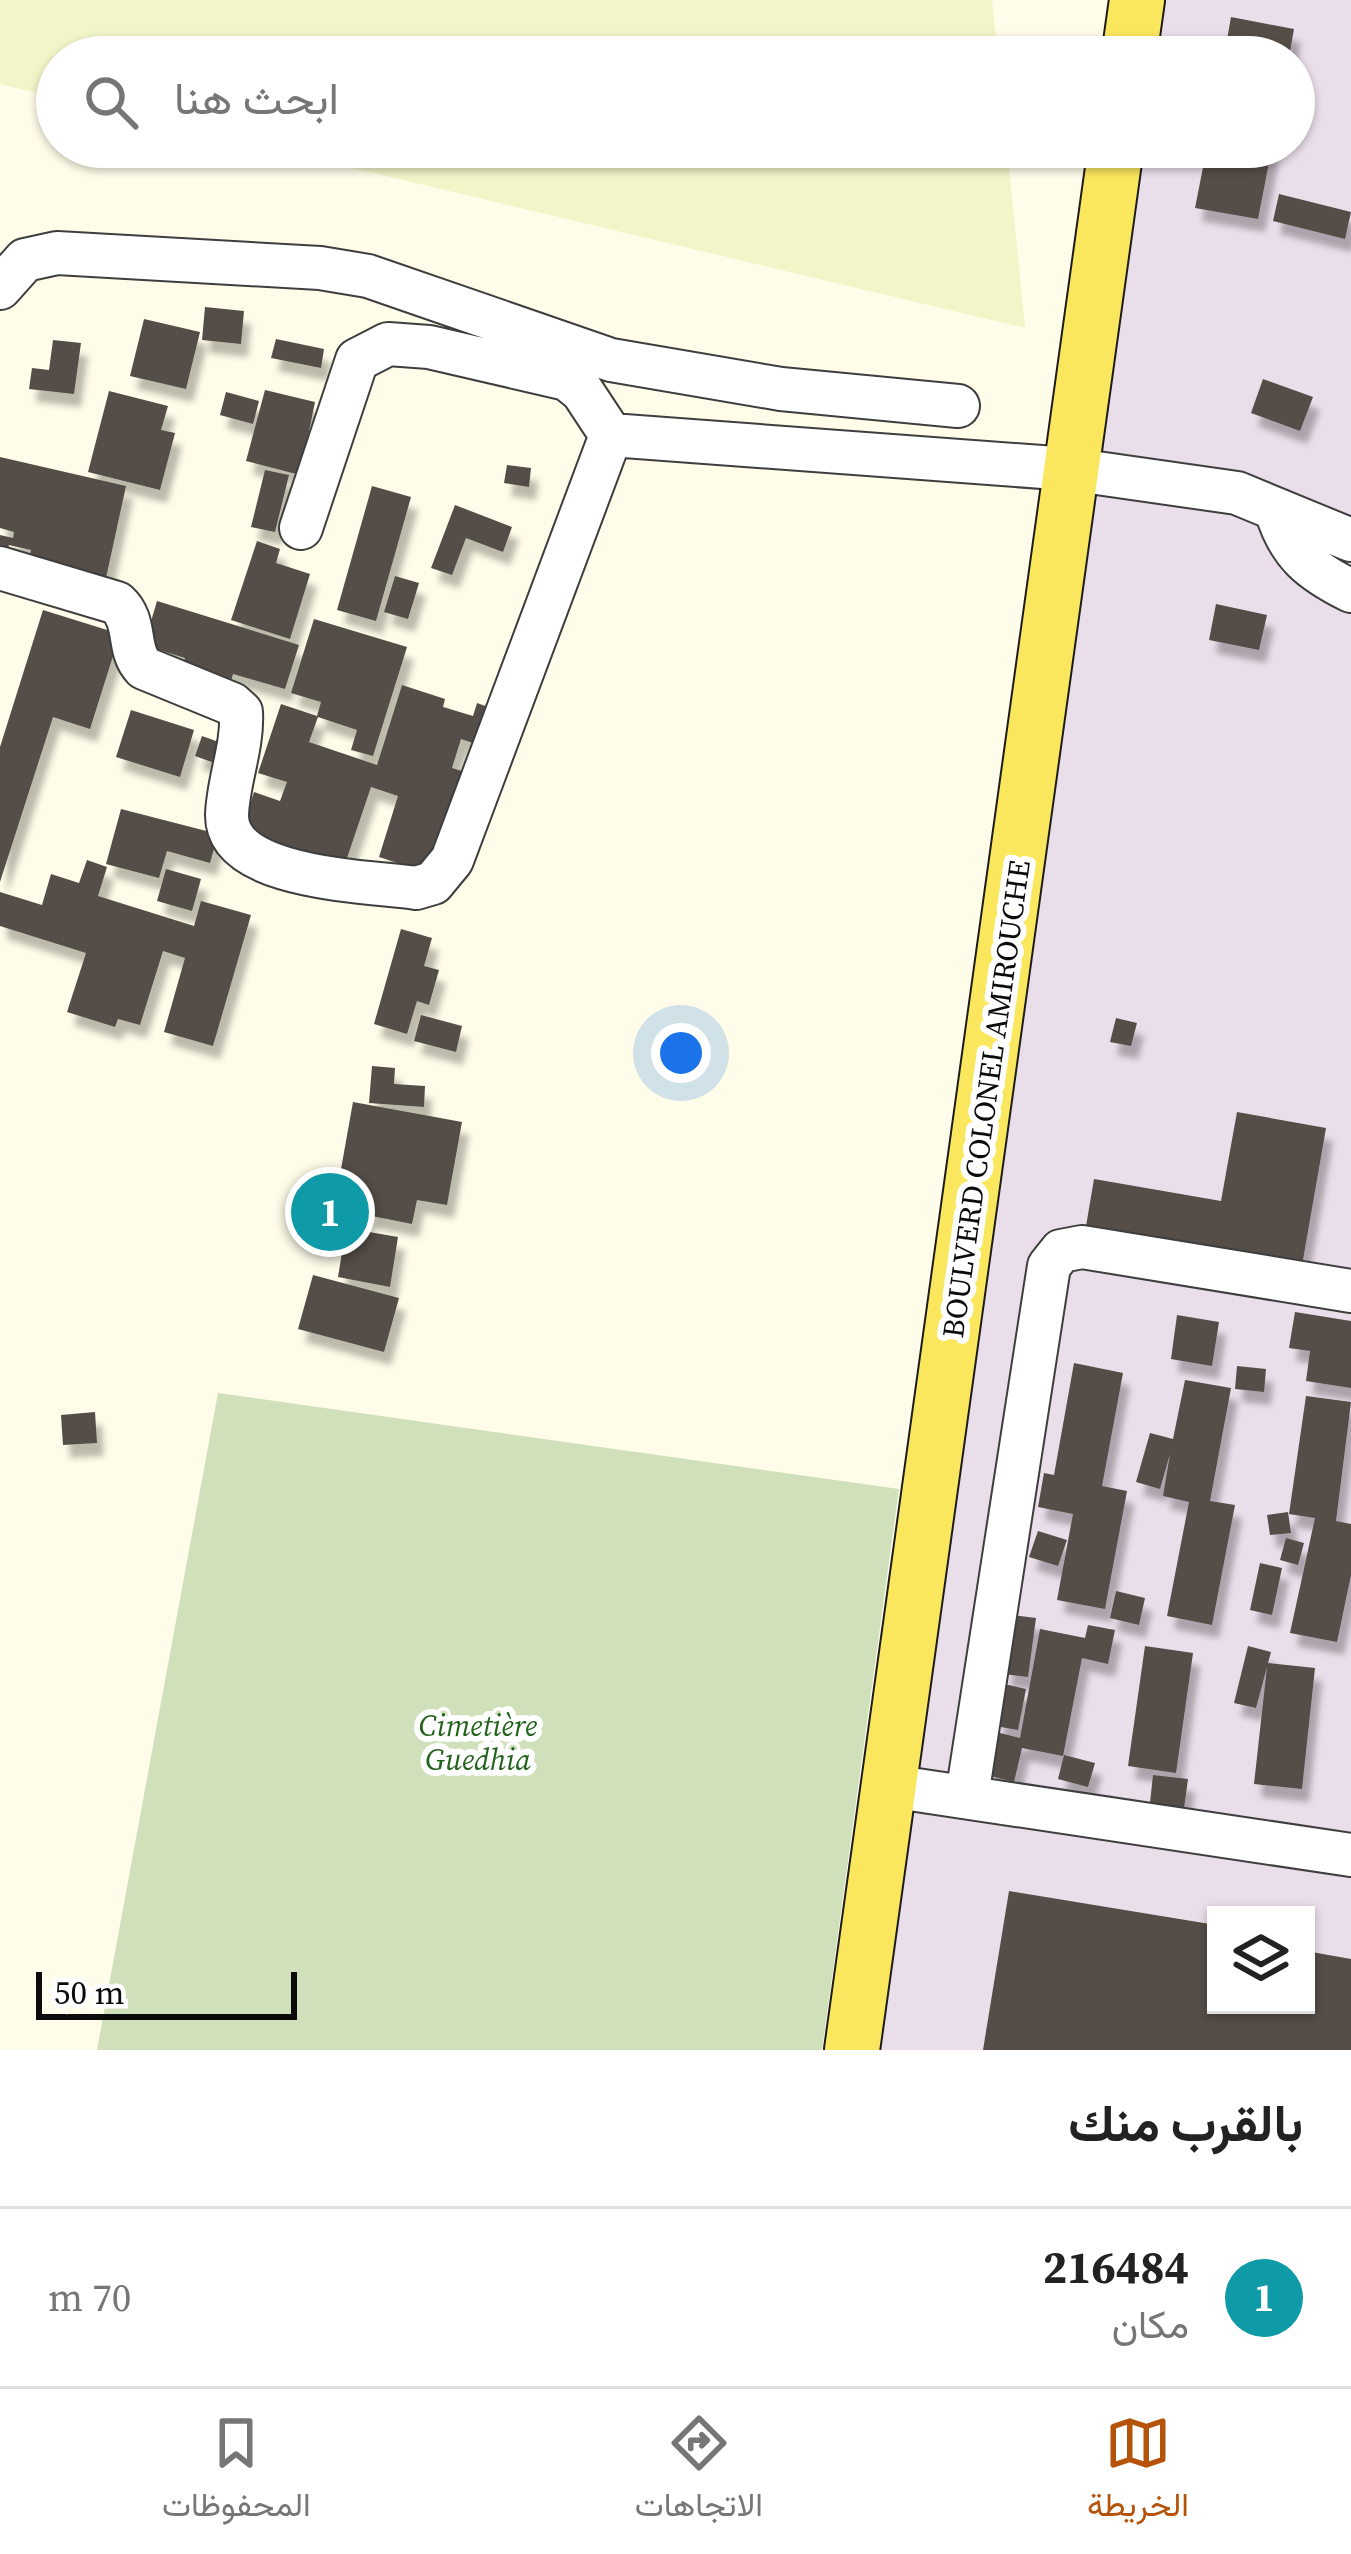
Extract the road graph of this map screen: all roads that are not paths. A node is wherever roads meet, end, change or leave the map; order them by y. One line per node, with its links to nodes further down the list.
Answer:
1 (1137, 0): 2 (main road)
2 (1132, 36)
3 (1113, 168): 7 (main road, BOULVERD COLONEL AMIROUCHE)
4 (0, 288): 5 (street)
5 (958, 406)
6 (611, 435): 7 (street); 9 (street); 11 (street)
7 (1069, 469): 8 (street); 14 (main road, BOULVERD COLONEL AMIROUCHE)
8 (1276, 510): 10 (street); 12 (street)
9 (301, 528)
10 (1351, 540)
11 (0, 568)
12 (1351, 591)
13 (1351, 1292): 15 (street)
14 (890, 1786): 15 (street); 17 (main road, BOULVERD COLONEL AMIROUCHE)
15 (967, 1796): 16 (street)
16 (1351, 1855)
17 (852, 2050)

